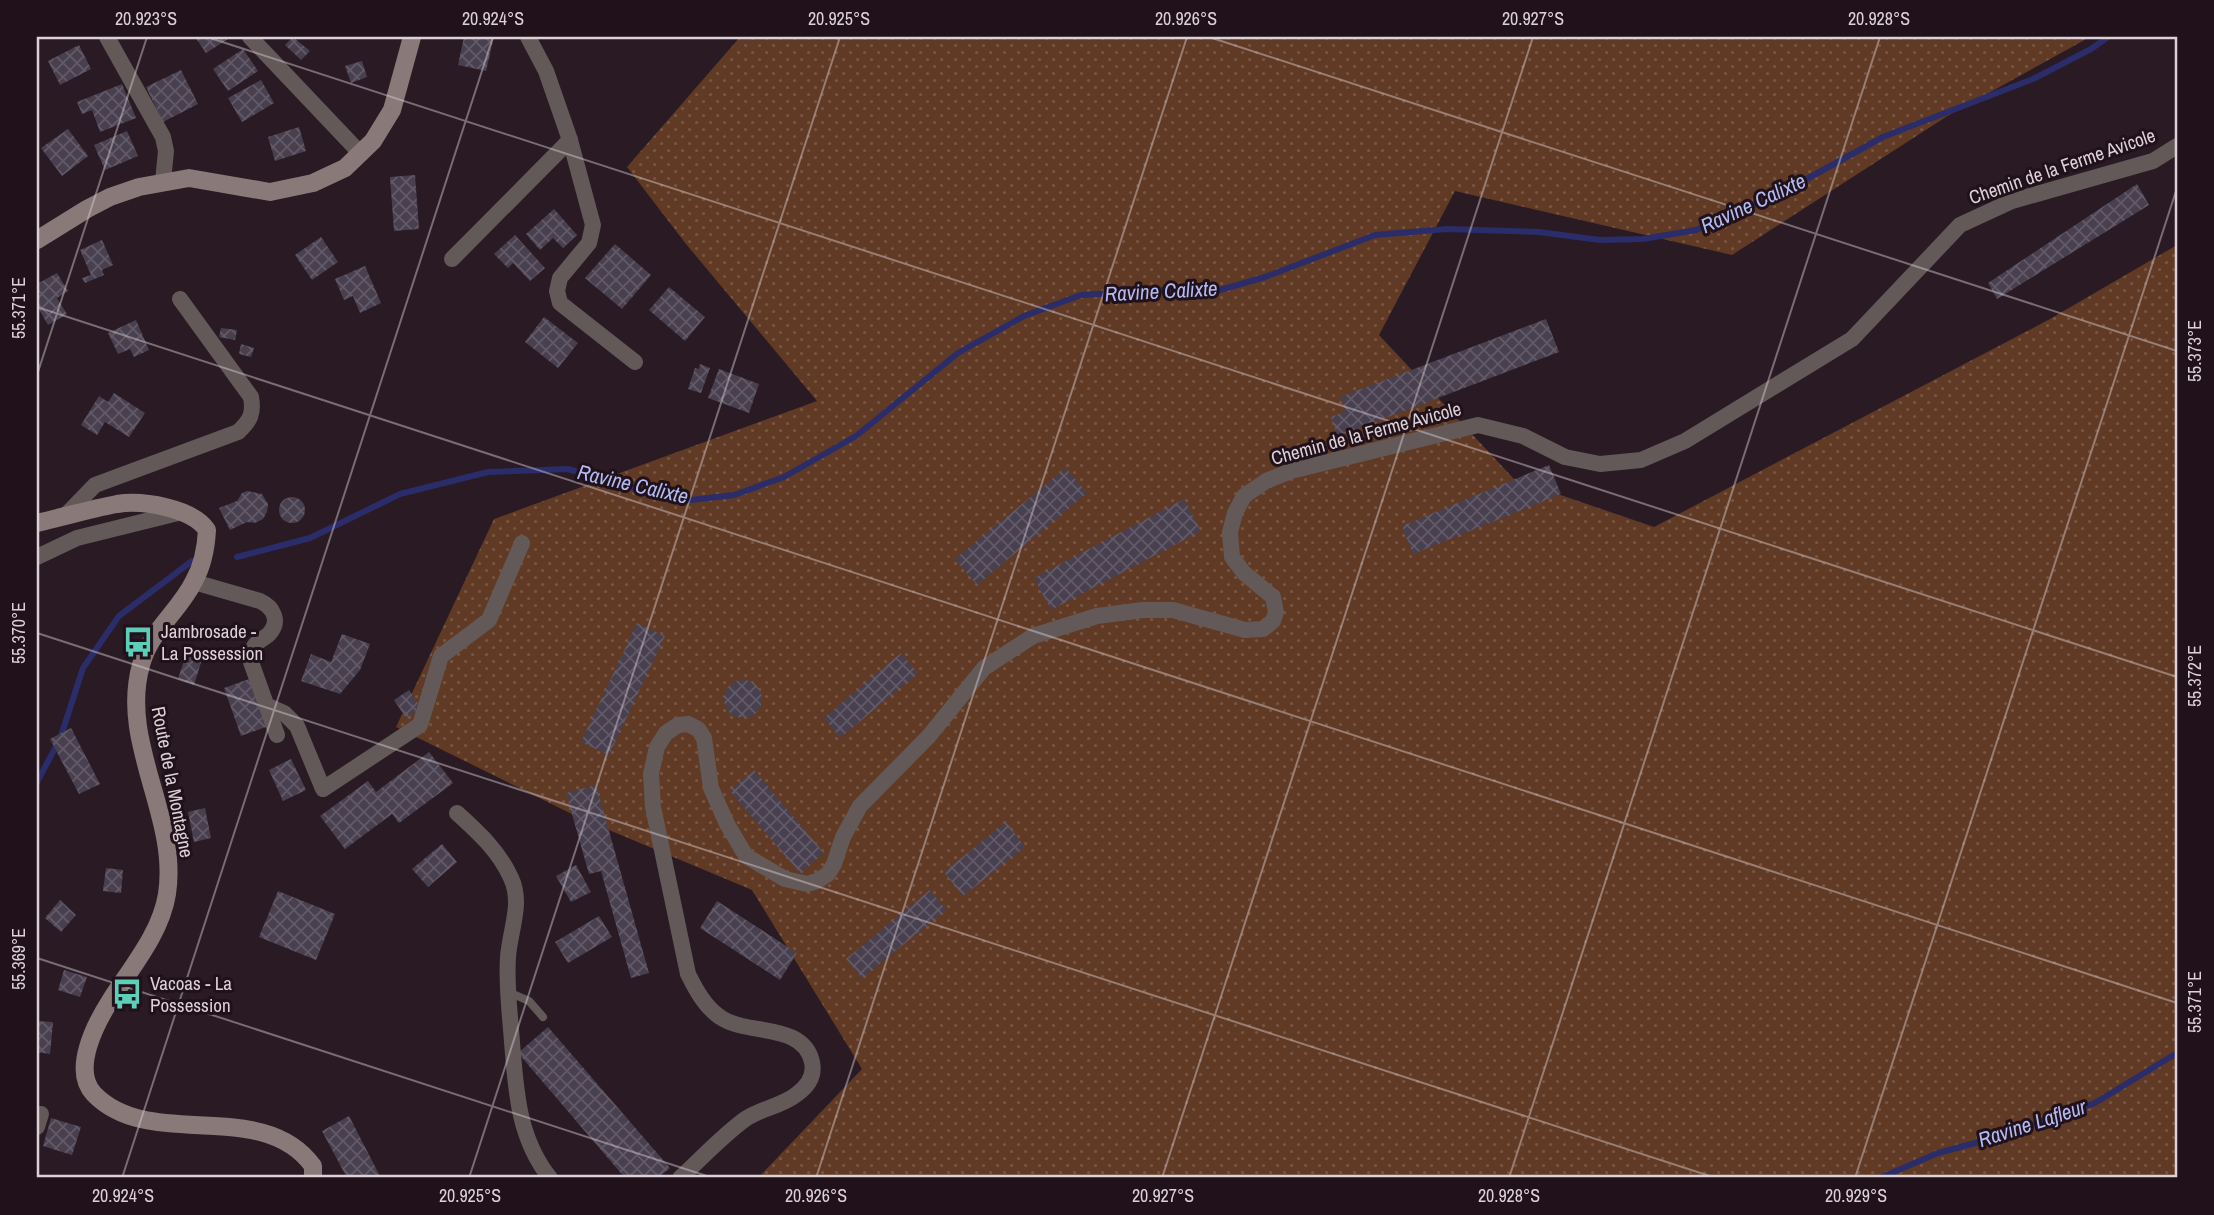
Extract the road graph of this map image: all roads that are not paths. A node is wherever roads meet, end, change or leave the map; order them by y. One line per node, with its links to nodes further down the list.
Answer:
1 (107, 37): 8 (street)
2 (250, 37): 7 (street)
3 (528, 37): 5 (street)
4 (407, 41): 7 (main road)
5 (570, 140): 10 (street); 12 (street)
6 (2177, 146): 26 (street, Chemin de la Ferme Avicole)
7 (361, 154): 8 (main road)
8 (163, 181): 9 (main road)
9 (37, 240)
10 (453, 258)
11 (180, 299): 14 (street)
12 (635, 362)
13 (182, 512): 14 (main road, Route de la Montagne); 17 (street); 18 (main road, Route de la Montagne)
14 (65, 516): 15 (main road, Route de la Montagne)
15 (37, 523)
16 (522, 543): 19 (street)
17 (37, 557)
18 (194, 582): 19 (street); 24 (main road, Route de la Montagne)
19 (266, 705): 20 (street)
20 (277, 735)
21 (457, 813): 22 (street)
22 (508, 992): 23 (lane); 25 (street)
23 (543, 1017)
24 (313, 1178)
25 (550, 1178)
26 (680, 1178)

